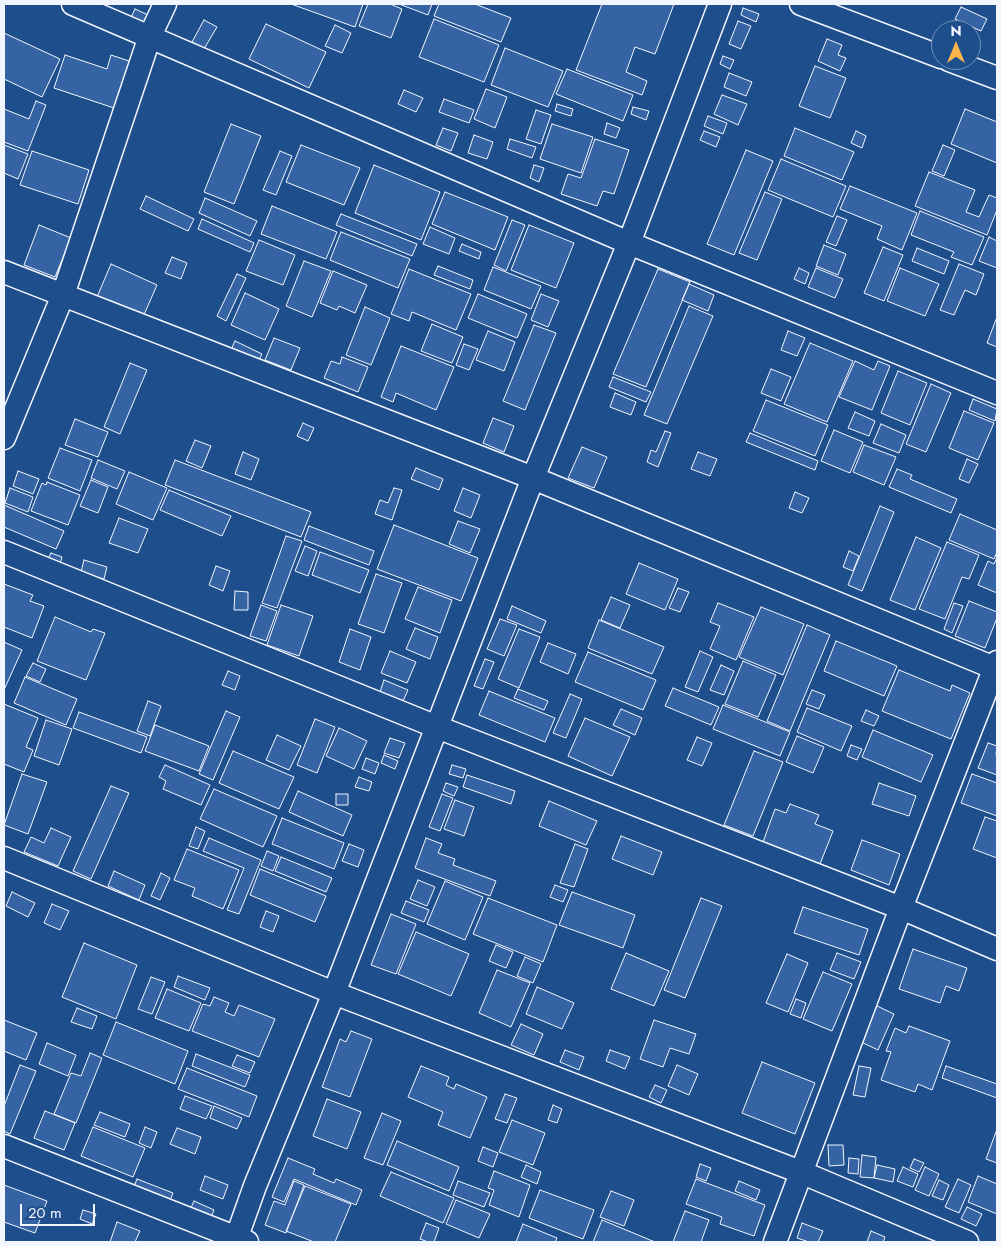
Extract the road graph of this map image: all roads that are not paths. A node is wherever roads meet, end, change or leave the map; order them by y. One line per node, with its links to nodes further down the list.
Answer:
1 (73, 4): 5 (street)
2 (164, 4): 5 (street)
3 (720, 4): 9 (street)
4 (801, 4): 6 (street)
5 (150, 36): 9 (street); 11 (street)
6 (931, 53)
7 (976, 70): 8 (street)
8 (997, 78)
9 (629, 243): 12 (street); 14 (street)
10 (4, 272): 11 (street)
11 (63, 295): 13 (street); 14 (street)
12 (997, 393)
13 (4, 438)
14 (533, 478): 16 (street); 17 (street)
15 (4, 552): 17 (street)
16 (996, 666): 19 (street)
17 (437, 727): 19 (street); 21 (street)
18 (4, 858): 21 (street)
19 (901, 908): 20 (street); 23 (street)
20 (997, 949)
21 (334, 994): 23 (street); 24 (street)
22 (4, 1146): 24 (street)
23 (803, 1173): 25 (street); 26 (street)
24 (239, 1241)
25 (775, 1242)
26 (967, 1242)

